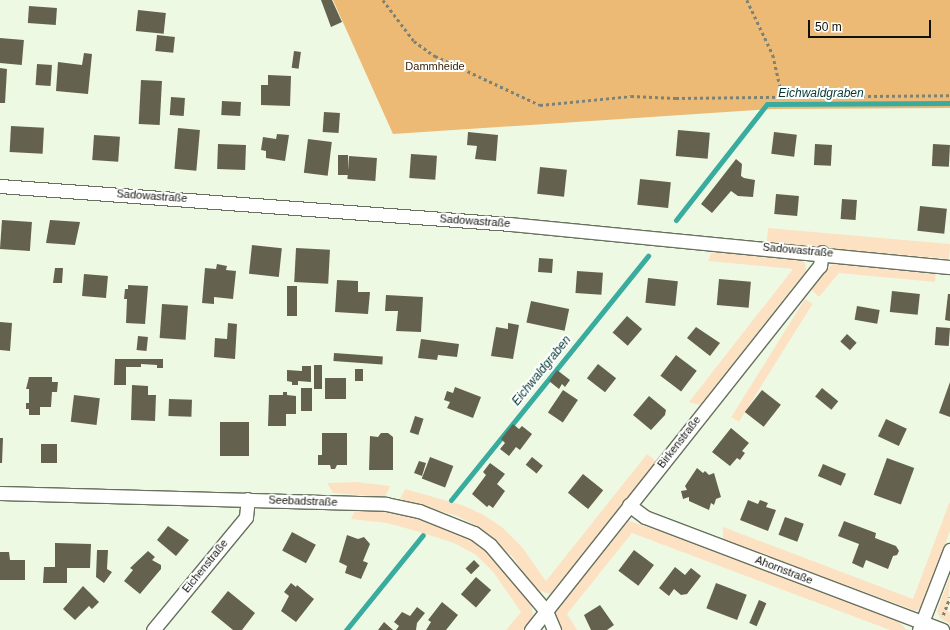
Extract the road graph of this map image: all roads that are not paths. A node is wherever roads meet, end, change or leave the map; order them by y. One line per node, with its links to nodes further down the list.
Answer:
1 (0, 186): 2 (street, Sadowastraße)
2 (822, 252): 3 (street, Sadowastraße); 6 (street, Birkenstraße)
3 (950, 267)
4 (0, 493): 5 (street, Seebadstraße)
5 (248, 499): 8 (street, Seebadstraße); 11 (street, Eichenstraße)
6 (629, 505): 8 (street, Birkenstraße); 9 (street, Ahornstraße)
7 (950, 550): 9 (street)
8 (546, 612): 12 (street, Birkenstraße); 13 (street, Seebadstraße)
9 (921, 626): 10 (street, Ahornstraße)
10 (940, 629)
11 (153, 630)
12 (531, 630)
13 (554, 630)

